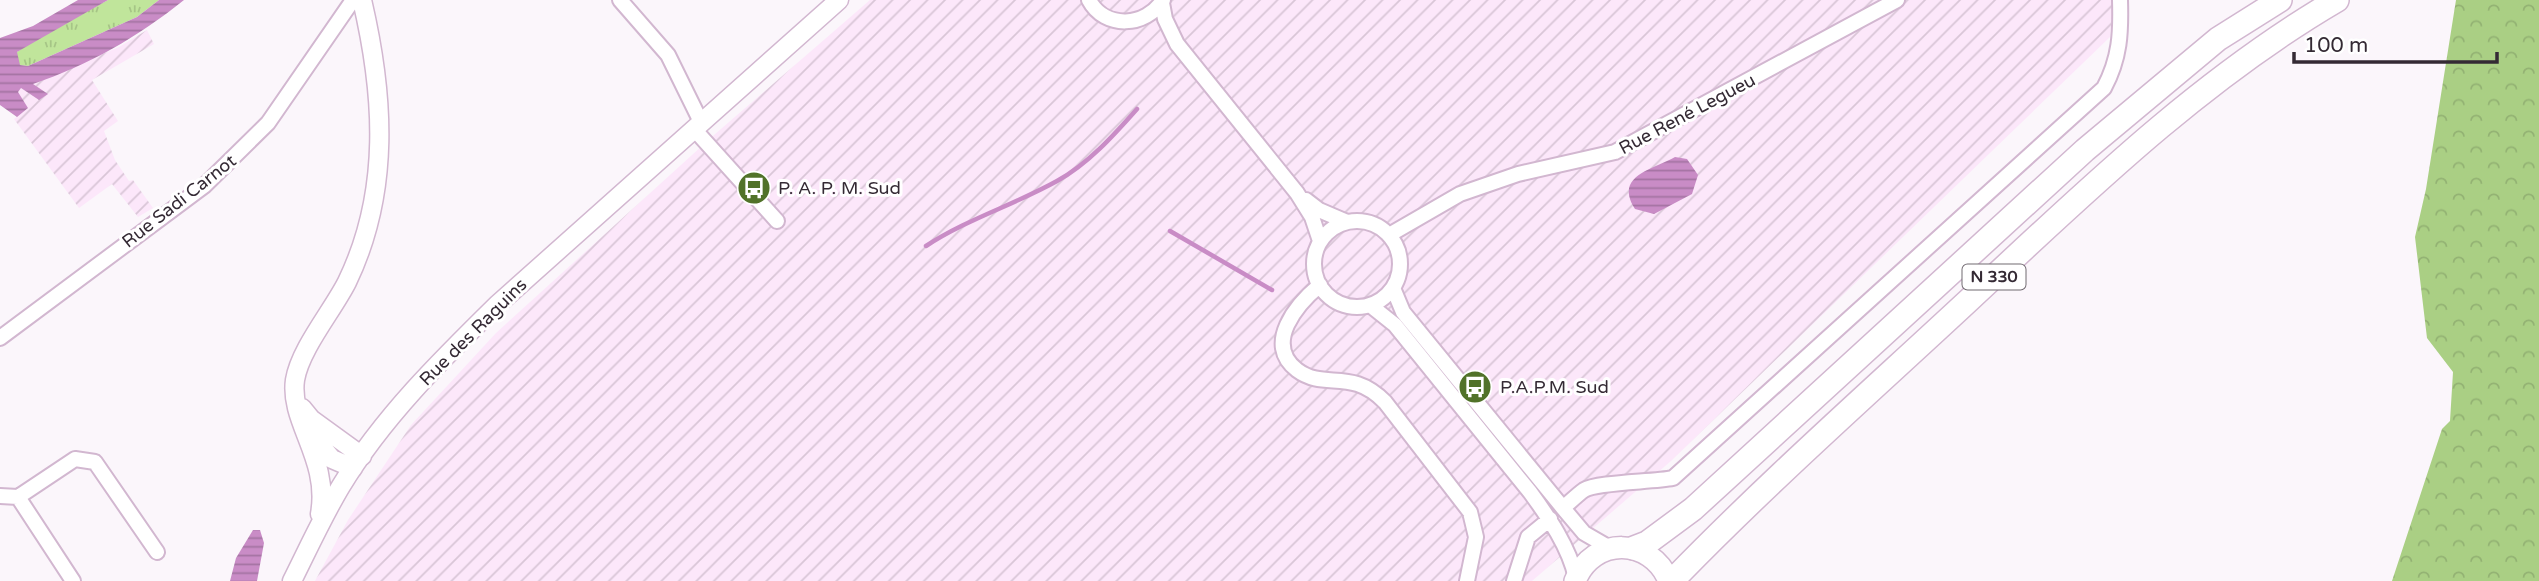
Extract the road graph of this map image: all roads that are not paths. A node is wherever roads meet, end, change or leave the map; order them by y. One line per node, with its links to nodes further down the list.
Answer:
1 (353, 0): 22 (street, Rue Sadi Carnot)
2 (362, 0): 23 (street)
3 (620, 0): 13 (street)
4 (839, 0): 13 (street, Rue des Raguins)
5 (1089, 0): 11 (street)
6 (1897, 0): 17 (street, Rue René Legueu)
7 (2120, 0): 28 (street)
8 (2280, 0): 32 (highway, N 330)
9 (2337, 0): 39 (highway, N 330)
10 (1162, 1): 11 (street); 12 (street)
11 (1142, 19): 12 (street)
12 (1177, 44): 14 (street)
13 (698, 125): 15 (street); 25 (street, Rue des Raguins)
14 (1297, 193): 16 (street); 18 (street)
15 (777, 222)
16 (1347, 222): 17 (street); 18 (street)
17 (1389, 235): 20 (street)
18 (1320, 242): 19 (street)
19 (1320, 285): 21 (street); 37 (street)
20 (1393, 288): 21 (street); 28 (street)
21 (1370, 305): 29 (street)
22 (0, 338)
23 (296, 401): 24 (street); 25 (street)
24 (303, 421): 25 (street); 30 (street)
25 (358, 462): 30 (street, Rue des Raguins)
26 (0, 496): 27 (street)
27 (18, 497): 33 (street); 35 (street)
28 (1563, 508): 31 (street)
29 (1550, 519): 34 (street); 38 (street)
30 (318, 528): 36 (street, Rue des Raguins)
31 (1610, 548): 32 (main road); 34 (main road)
32 (1634, 548): 39 (main road, N 330)
33 (157, 552)
34 (1576, 580)
35 (73, 581)
36 (292, 581)
37 (1467, 581)
38 (1514, 581)
39 (1671, 581)

